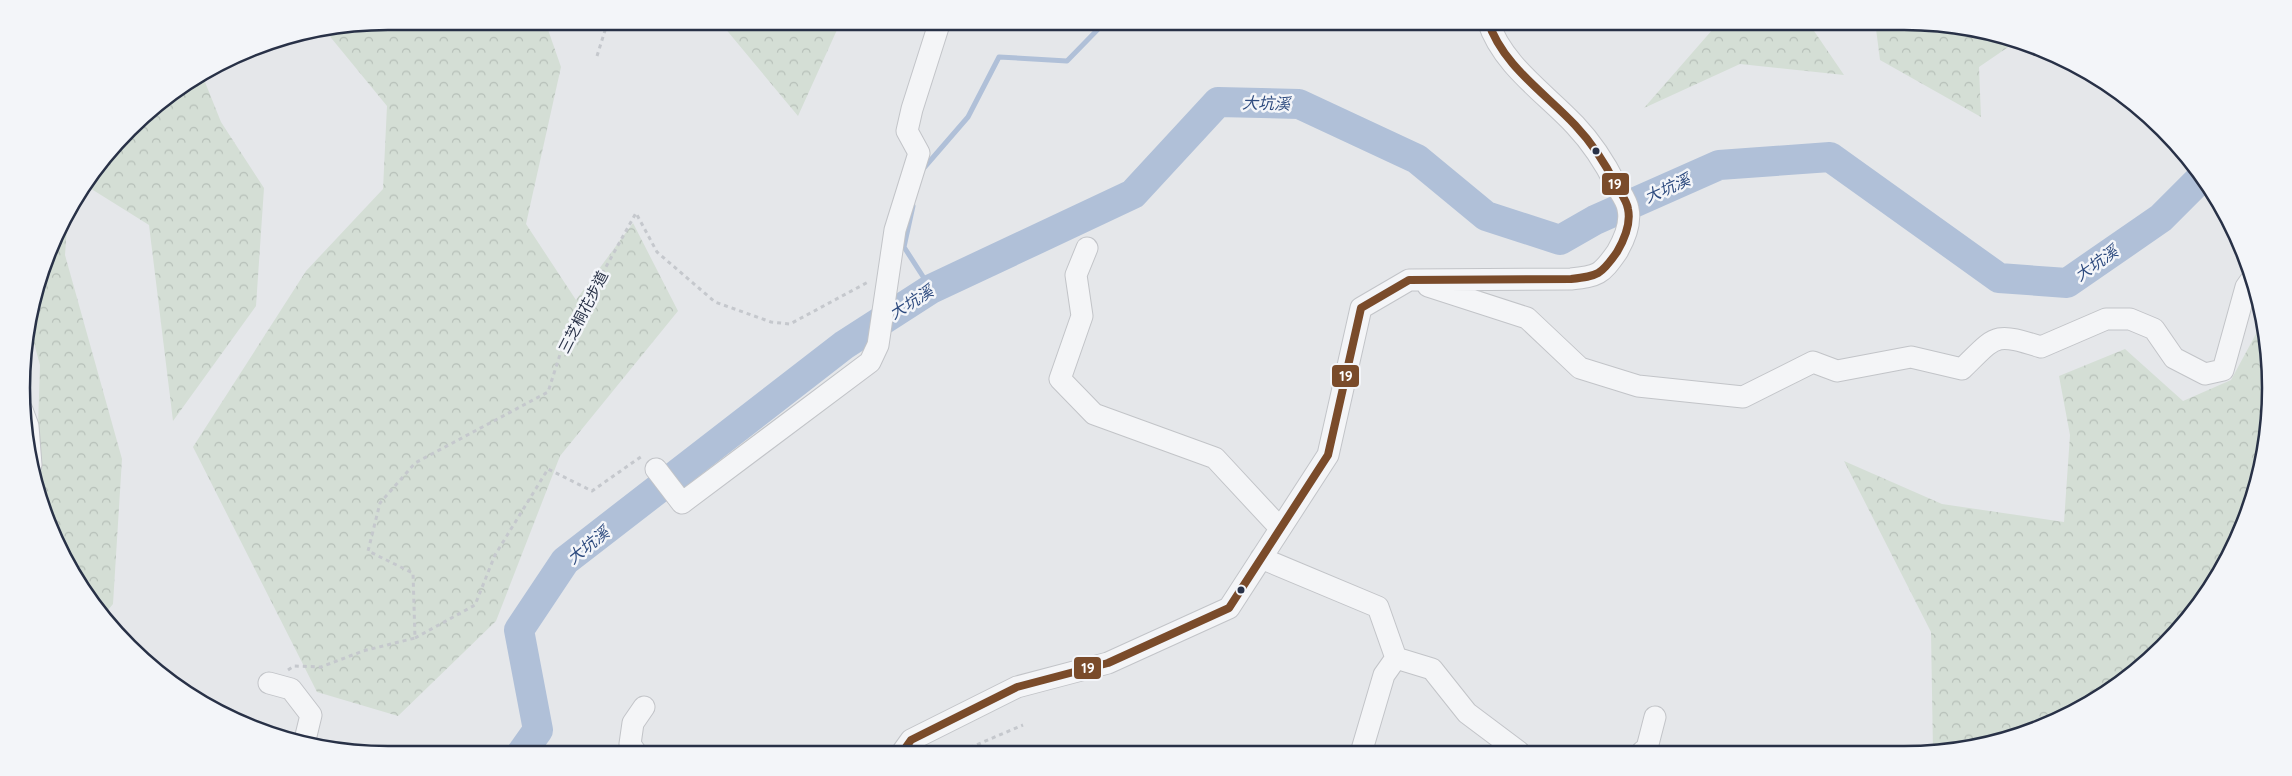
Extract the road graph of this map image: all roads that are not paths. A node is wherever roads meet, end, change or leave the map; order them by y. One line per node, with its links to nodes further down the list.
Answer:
1 (937, 30): 6 (street)
2 (1492, 30): 4 (street)
3 (1087, 248): 7 (street)
4 (1409, 280): 5 (street); 7 (street)
5 (2247, 286)
6 (649, 462)
7 (1280, 528): 8 (street)
8 (1261, 558): 9 (street); 15 (street)
9 (1396, 658): 16 (street); 17 (street)
10 (269, 683): 13 (street)
11 (644, 707): 14 (street)
12 (1654, 717): 18 (street)
13 (306, 736)
14 (631, 746)
15 (907, 746)
16 (1363, 746)
17 (1511, 746)
18 (1647, 746)

